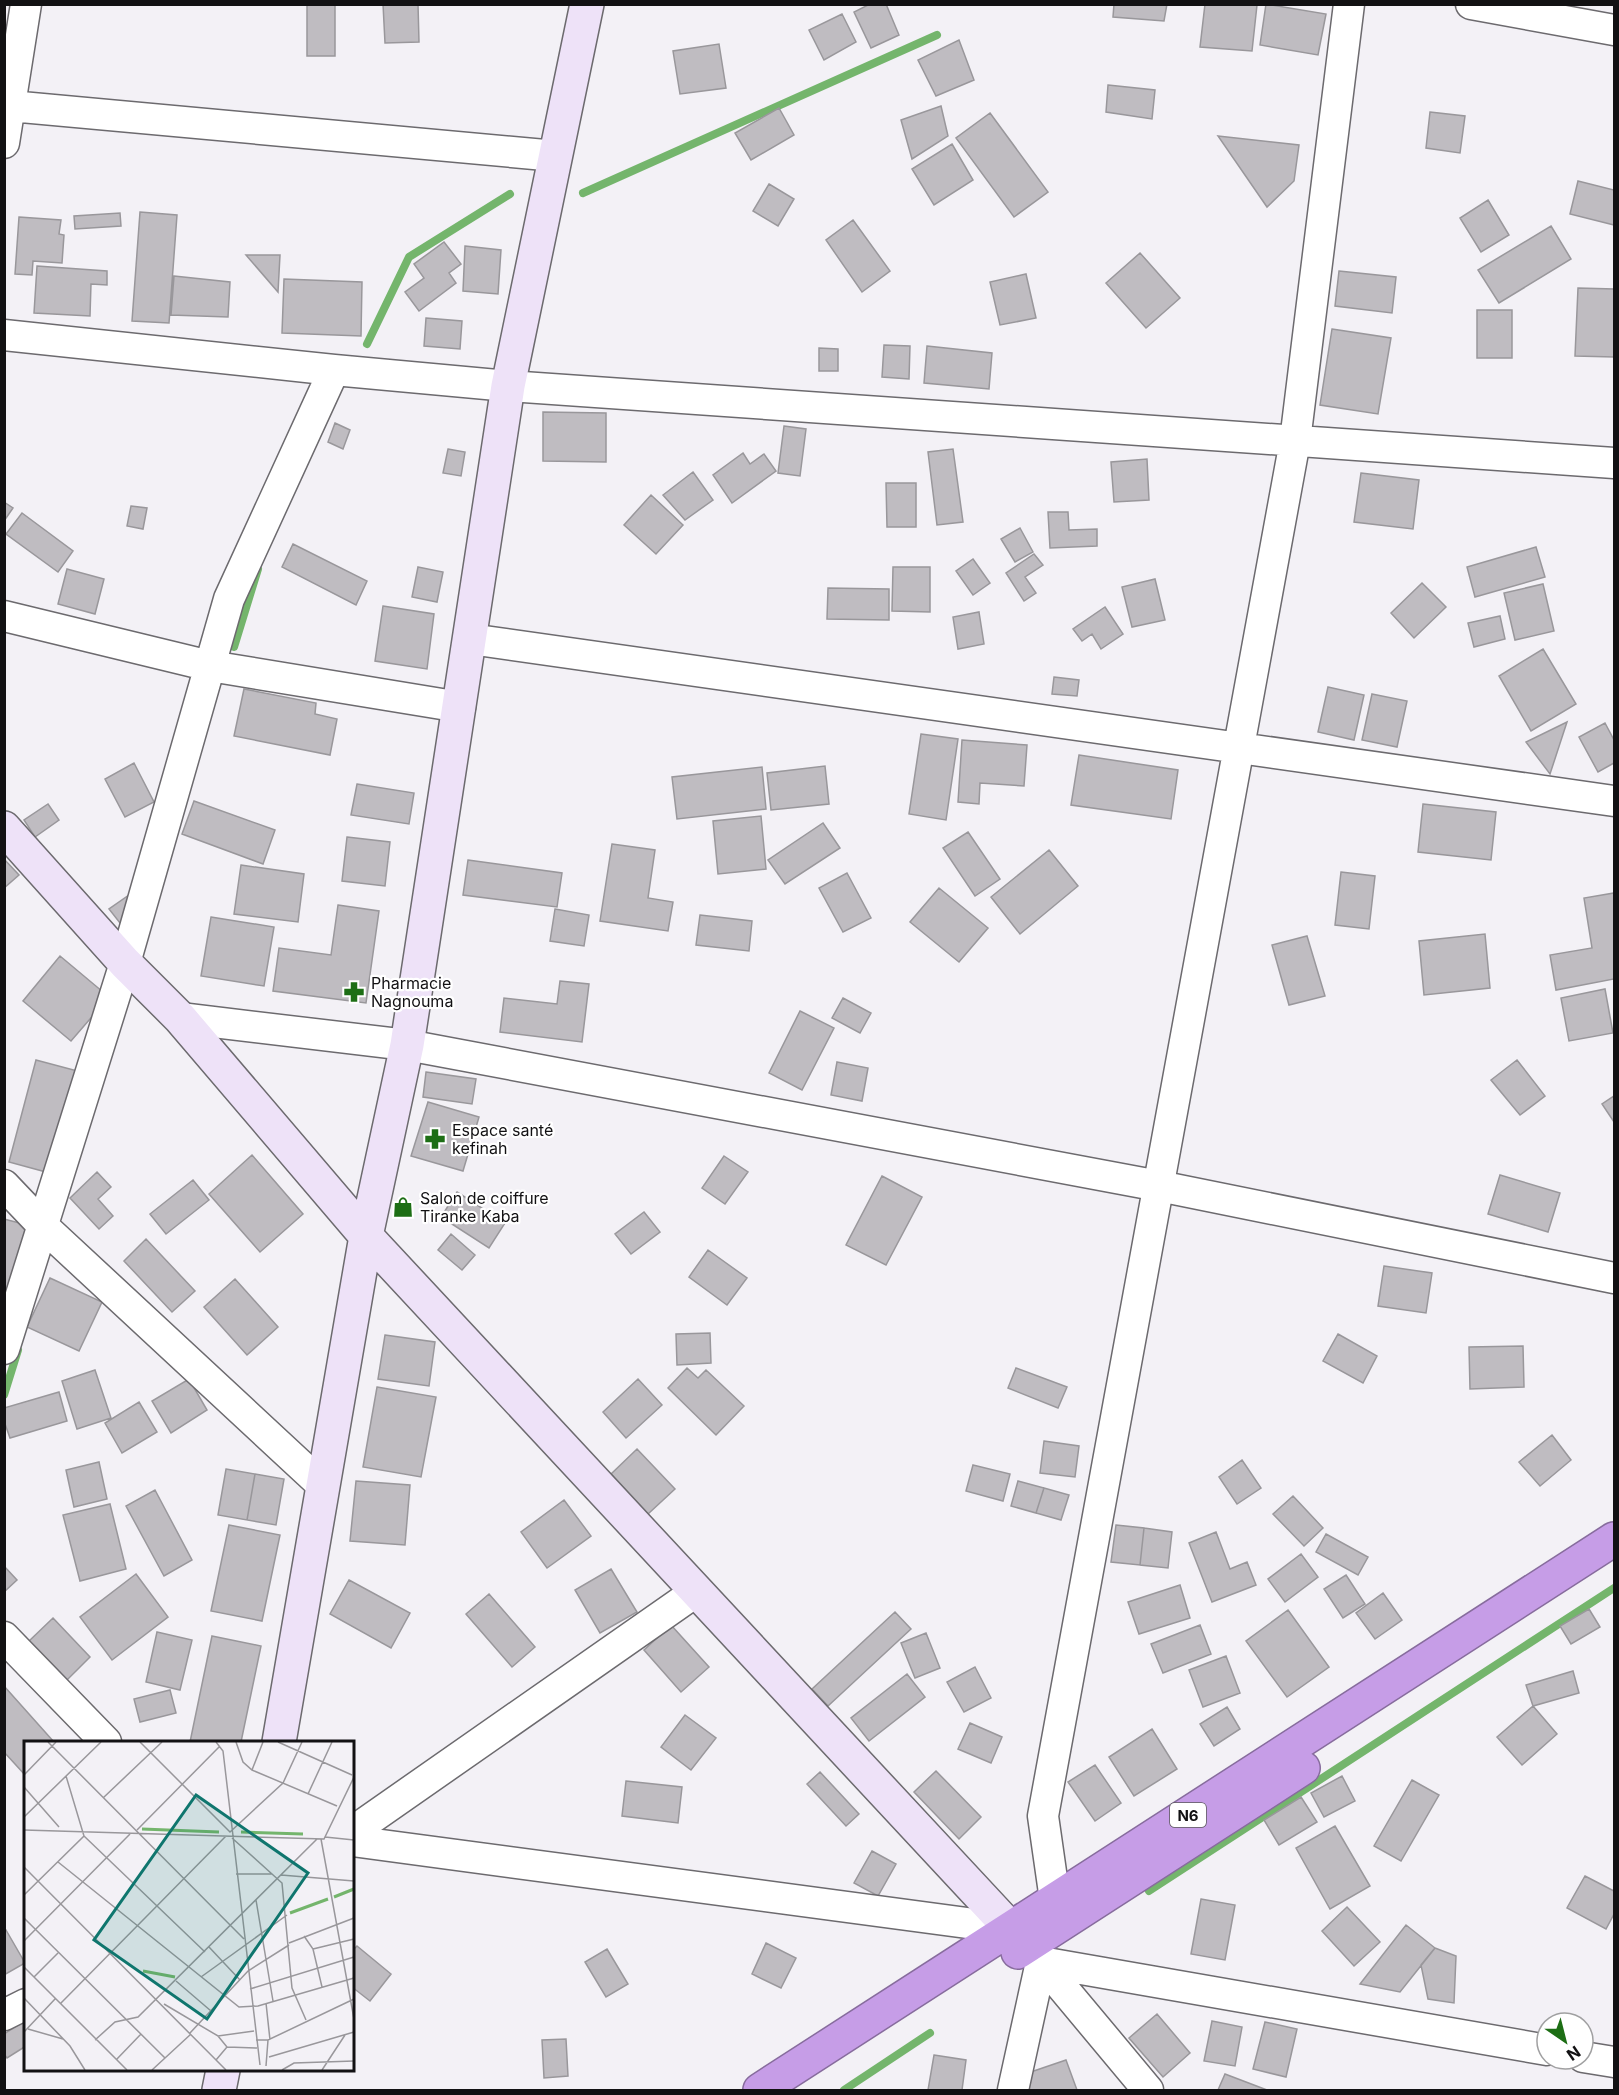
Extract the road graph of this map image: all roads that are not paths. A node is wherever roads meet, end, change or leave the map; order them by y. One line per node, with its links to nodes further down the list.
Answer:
1 (26, 4): 6 (street)
2 (587, 4): 8 (street)
3 (1349, 4): 12 (street)
4 (1471, 4): 5 (street)
5 (1614, 30)
6 (10, 106): 7 (street); 8 (street)
7 (4, 143)
8 (556, 156): 11 (street)
9 (4, 334): 10 (street)
10 (334, 370): 11 (street); 16 (street)
11 (508, 386): 12 (street); 15 (street)
12 (1295, 441): 13 (street); 18 (street)
13 (1614, 463)
14 (4, 616): 16 (street)
15 (470, 639): 17 (street); 18 (street)
16 (210, 666): 17 (street); 21 (street)
17 (460, 707): 23 (street)
18 (1239, 748): 19 (street); 25 (street)
19 (1614, 801)
20 (4, 828): 21 (street)
21 (125, 963): 22 (street); 26 (street)
22 (180, 1018): 23 (street); 27 (street)
23 (407, 1045): 25 (street); 27 (street)
24 (4, 1185): 26 (street)
25 (1159, 1186): 28 (street); 39 (street)
26 (44, 1227): 29 (street); 30 (street)
27 (366, 1236): 30 (street); 33 (street)
28 (1614, 1278)
29 (4, 1349)
30 (323, 1486): 36 (street)
31 (1614, 1539): 39 (highway, N6)
32 (1614, 1566): 40 (highway, N6)
33 (697, 1591): 37 (street); 40 (street)
34 (4, 1637): 35 (street)
35 (104, 1741)
36 (279, 1741)
37 (354, 1831)
38 (354, 1841): 40 (street)
39 (1055, 1900): 40 (highway, N6)
40 (1027, 1946): 43 (street); 48 (highway, N6); 49 (highway, N6); 50 (street); 51 (street)
41 (24, 2005): 42 (street)
42 (4, 2015)
43 (1535, 2048)
44 (1595, 2059): 45 (street)
45 (1614, 2062)
46 (223, 2071): 47 (street)
47 (219, 2091)
48 (760, 2091)
49 (802, 2091)
50 (1013, 2091)
51 (1148, 2091)

